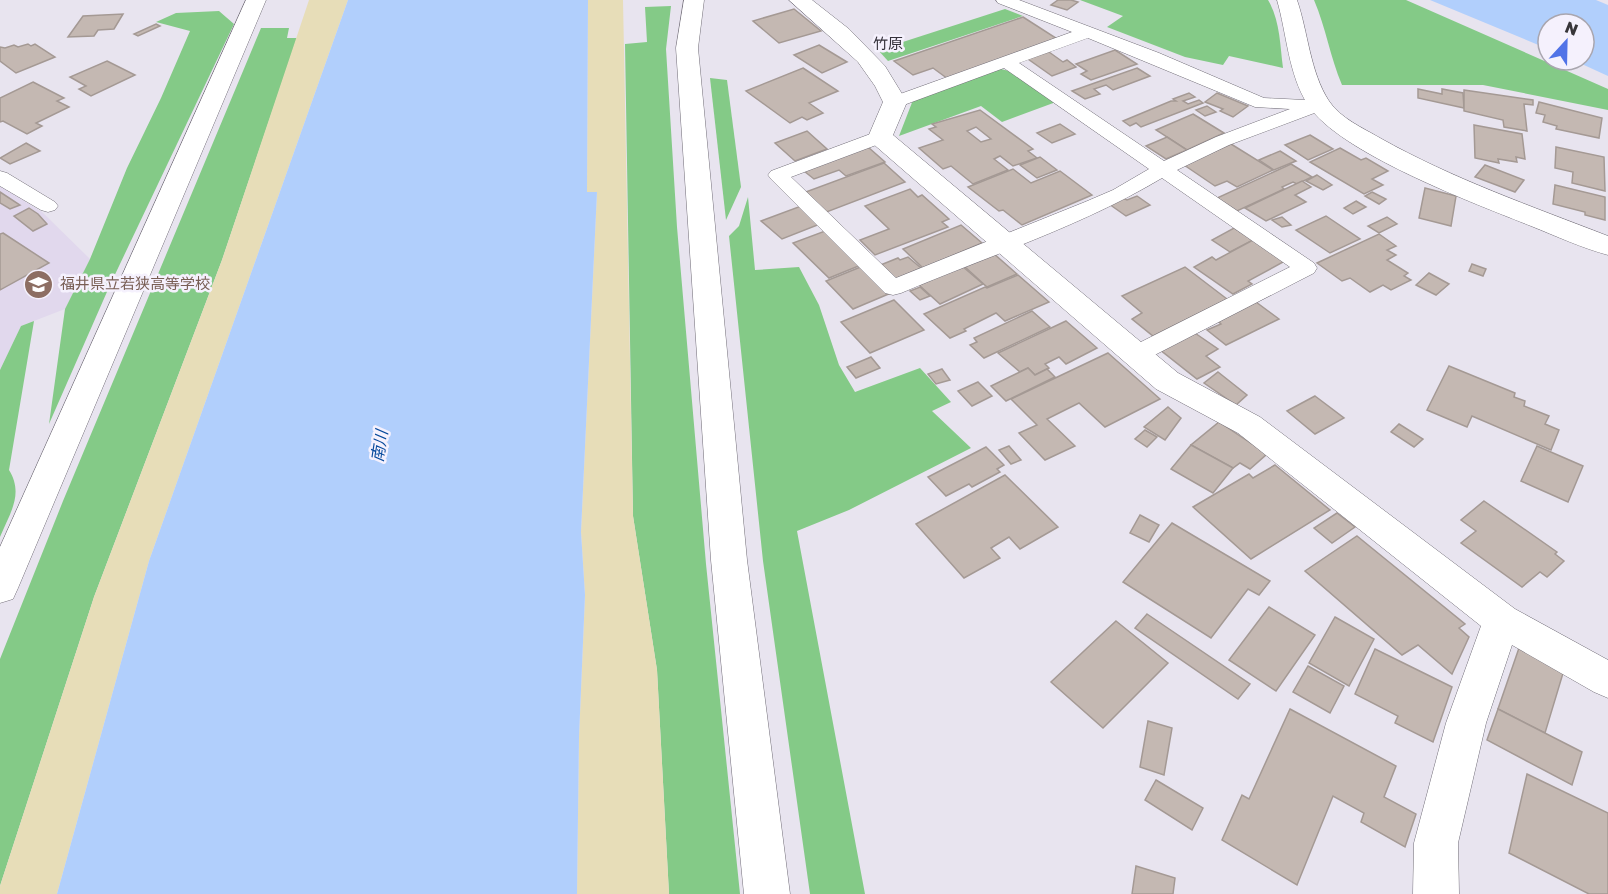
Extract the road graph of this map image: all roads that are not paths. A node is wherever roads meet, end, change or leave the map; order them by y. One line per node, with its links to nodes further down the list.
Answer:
1 (256, 0): 17 (street)
2 (694, 0): 20 (street)
3 (799, 0): 8 (street)
4 (1004, 0): 6 (lane)
5 (1287, 0): 9 (street)
6 (1088, 32): 7 (lane); 9 (lane)
7 (1006, 62): 8 (lane); 11 (lane)
8 (895, 102): 10 (street)
9 (1319, 105): 11 (lane); 15 (street)
10 (880, 137): 14 (street); 14 (lane)
11 (1163, 170): 14 (lane); 16 (lane)
12 (0, 177): 13 (lane)
13 (48, 207)
14 (1005, 243): 16 (street)
15 (1608, 246)
16 (1137, 354): 18 (street)
17 (0, 588)
18 (1502, 621): 19 (street); 21 (street)
19 (1608, 680)
20 (767, 894)
21 (1436, 894)

